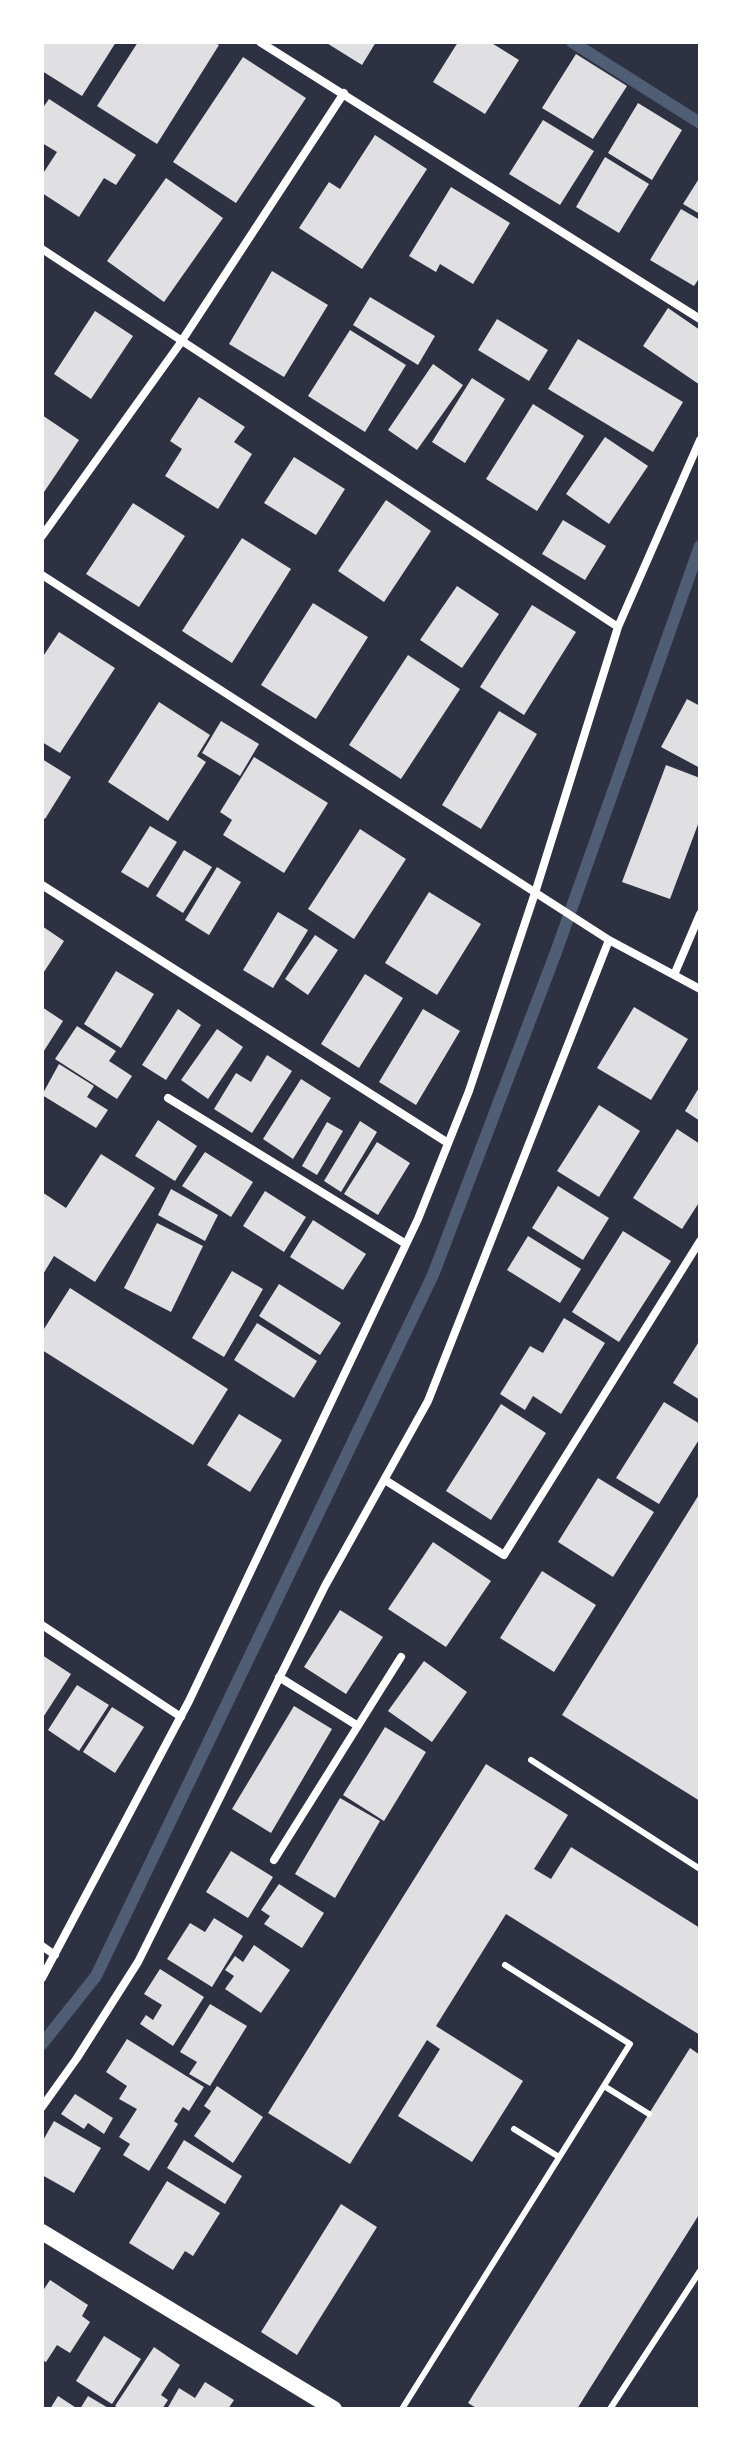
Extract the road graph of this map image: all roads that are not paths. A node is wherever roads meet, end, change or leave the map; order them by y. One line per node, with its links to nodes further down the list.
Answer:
1 (260, 42): 2 (street)
2 (344, 93): 4 (street); 5 (street)
3 (42, 249): 5 (street)
4 (700, 319)
5 (182, 341): 7 (street); 9 (street)
6 (700, 440): 9 (street)
7 (42, 536)
8 (42, 575): 11 (street)
9 (618, 627): 11 (street)
10 (42, 885): 17 (street)
11 (535, 893): 13 (street); 17 (street)
12 (700, 914): 14 (street)
13 (609, 940): 14 (street); 20 (street)
14 (674, 975): 15 (street)
15 (700, 989)
16 (168, 1098): 19 (street)
17 (448, 1143): 19 (street)
18 (700, 1241): 20 (street)
19 (406, 1244): 24 (street)
20 (385, 1480): 23 (street)
21 (42, 1625): 24 (street)
22 (401, 1657): 25 (street)
23 (279, 1677): 25 (street); 34 (street)
24 (181, 1717): 30 (street)
25 (358, 1726): 27 (street)
26 (531, 1760): 28 (lane)
27 (274, 1860)
28 (700, 1869)
29 (42, 1946): 30 (street)
30 (55, 1955): 32 (street)
31 (505, 1965): 33 (lane)
32 (42, 1978)
33 (604, 2086): 35 (lane); 37 (lane)
34 (42, 2107)
35 (649, 2114)
36 (514, 2129): 37 (lane)
37 (559, 2157): 41 (lane)
38 (42, 2232): 40 (main road)
39 (700, 2271): 42 (lane)
40 (334, 2409)
41 (402, 2409)
42 (610, 2409)

